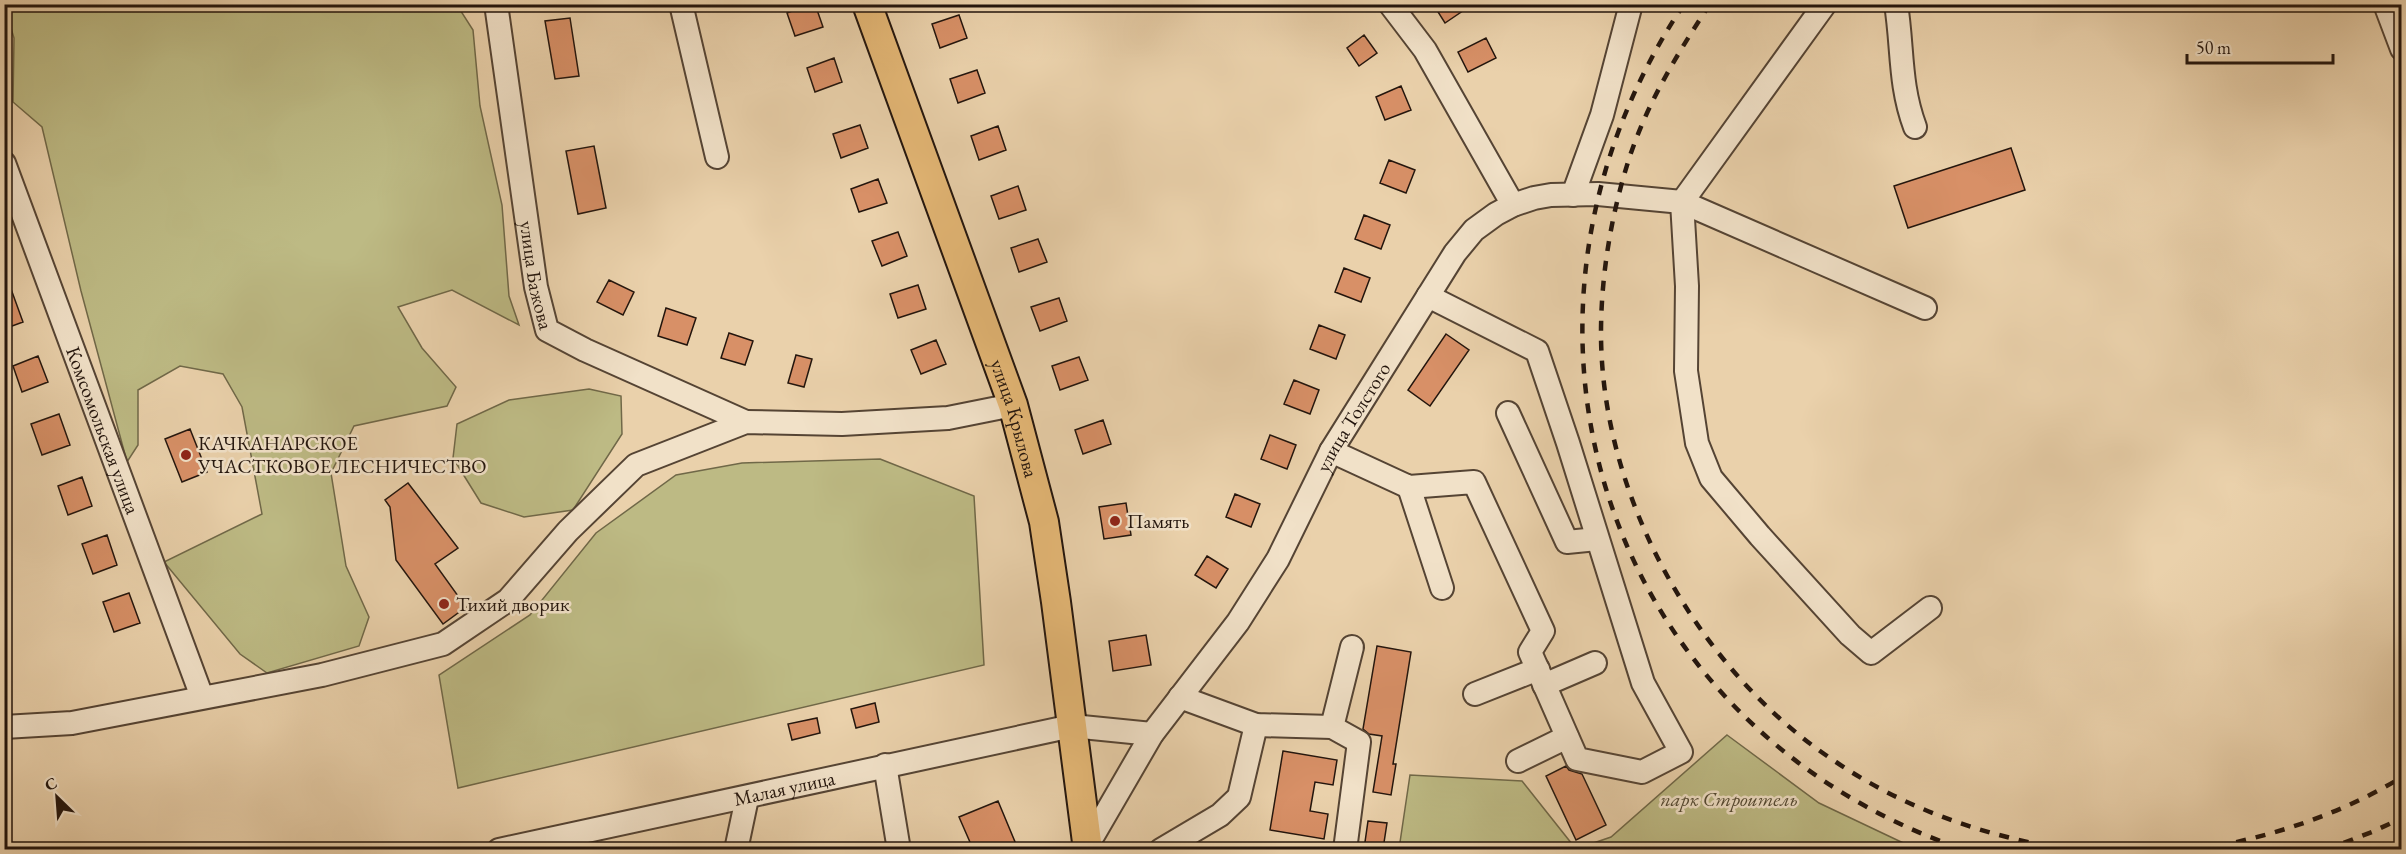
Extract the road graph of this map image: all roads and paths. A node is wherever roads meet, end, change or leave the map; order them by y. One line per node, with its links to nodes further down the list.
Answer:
1 (496, 4): 20 (street, улица Бажова)
2 (681, 4): 11 (street)
3 (867, 4): 18 (main road, улица Крылова)
4 (1390, 4): 15 (street)
5 (1631, 4): 13 (street)
6 (1825, 4): 14 (street)
7 (1896, 4): 10 (street)
8 (2385, 4): 9 (street)
9 (2402, 49)
10 (1915, 127)
11 (717, 157)
12 (4, 163): 30 (street, Комсомольская улица)
13 (1573, 195): 14 (street, улица Толстого); 15 (street, улица Толстого)
14 (1682, 202): 17 (street, улица Толстого); 25 (street)
15 (1513, 205): 16 (street, улица Толстого)
16 (1428, 296): 21 (street, улица Толстого); 23 (street)
17 (1925, 308)
18 (1013, 405): 20 (street); 33 (main road, улица Крылова)
19 (1508, 413): 23 (street)
20 (746, 422): 30 (street)
21 (1331, 451): 22 (street); 31 (street, улица Толстого)
22 (1409, 487): 24 (street); 28 (street)
23 (1597, 539): 37 (street)
24 (1442, 588)
25 (1930, 608)
26 (1352, 647): 35 (street)
27 (1595, 663): 28 (street)
28 (1541, 677): 29 (street); 37 (street)
29 (1475, 694)
30 (202, 697): 34 (street)
31 (1180, 697): 32 (street); 36 (street, улица Толстого)
32 (1256, 725): 35 (street); 46 (street)
33 (1072, 726): 36 (street, Малая улица); 39 (street, Малая улица); 42 (main road, улица Крылова)
34 (4, 727)
35 (1332, 727): 47 (street)
36 (1152, 734): 42 (street, улица Толстого)
37 (1567, 737): 38 (street)
38 (1518, 761)
39 (885, 765): 40 (street, Малая улица); 45 (street)
40 (747, 798): 41 (street, Малая улица); 44 (street)
41 (521, 847): 43 (street, Малая улица)
42 (1087, 848)
43 (499, 849)
44 (735, 849)
45 (899, 849)
46 (1161, 849)
47 (1345, 849)

